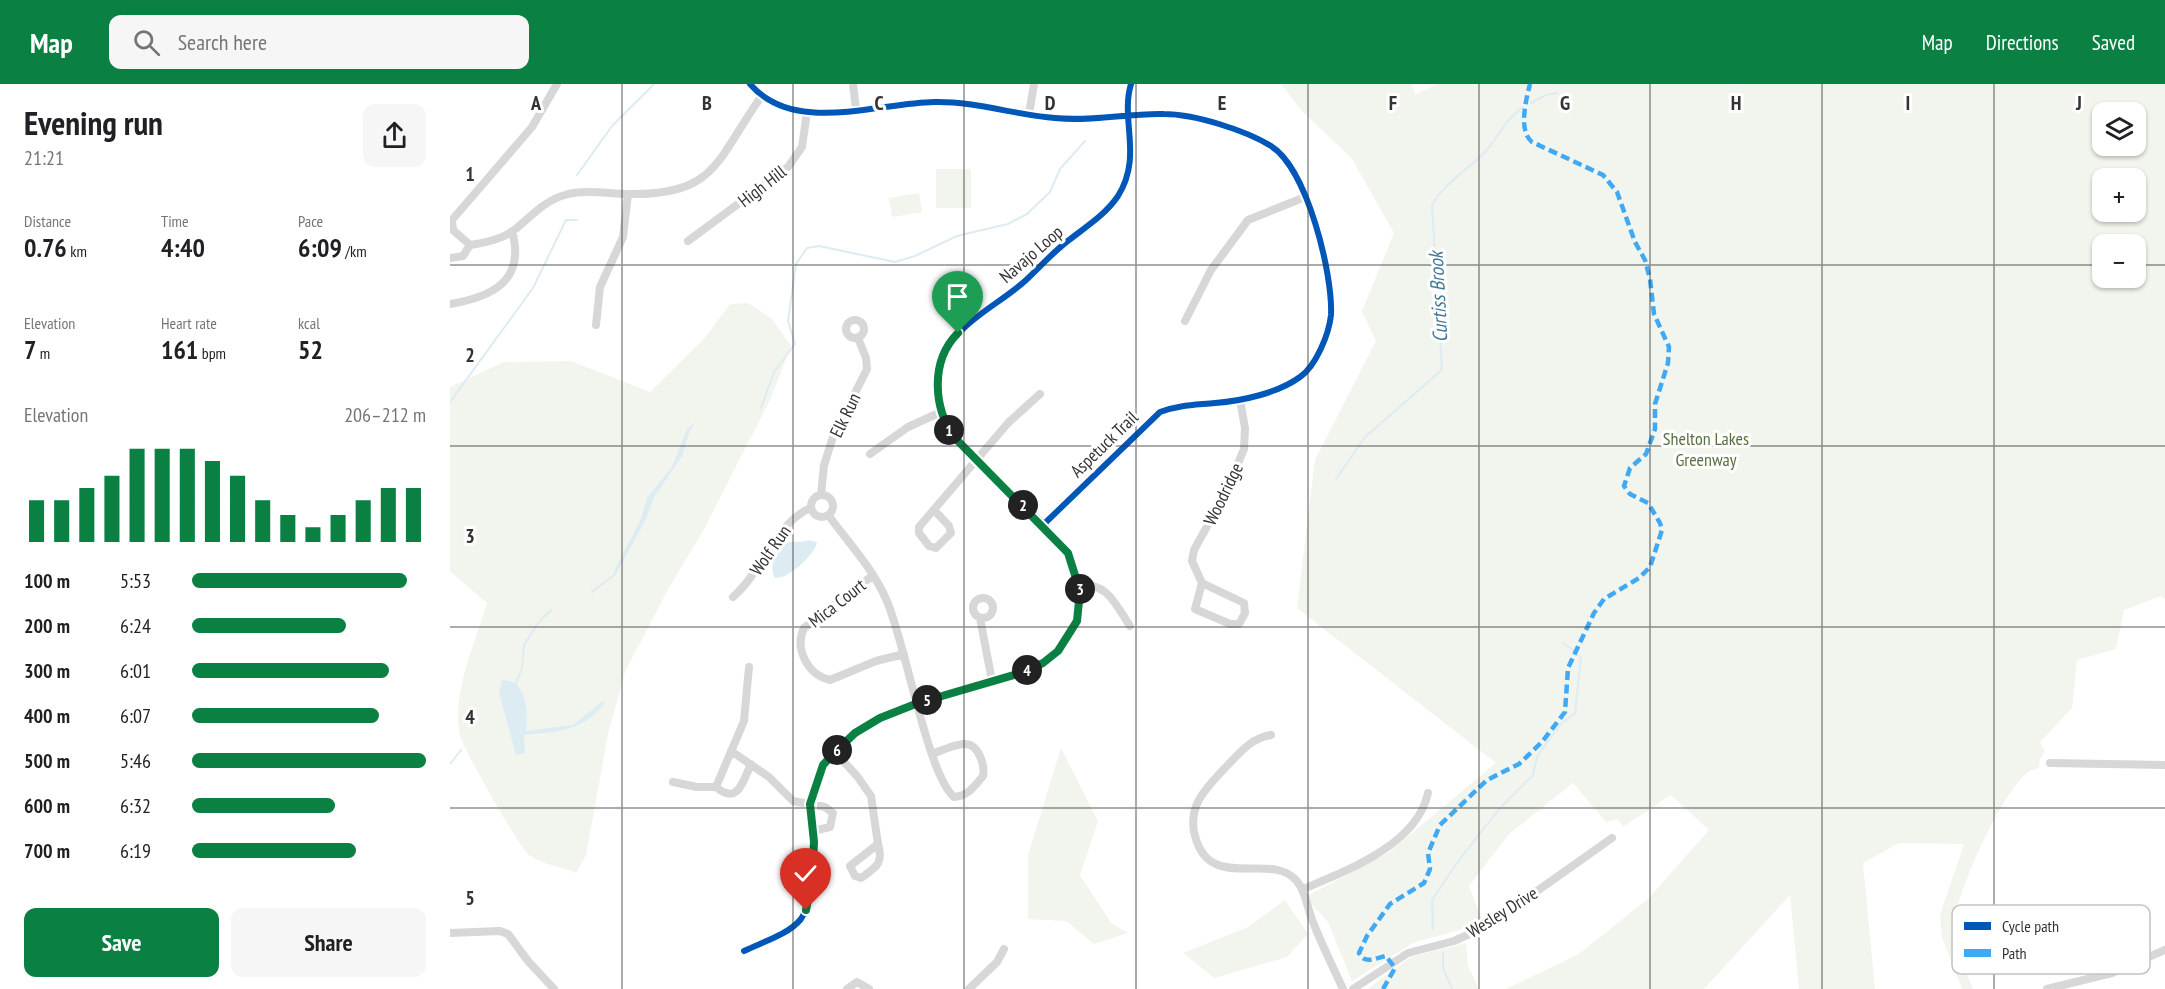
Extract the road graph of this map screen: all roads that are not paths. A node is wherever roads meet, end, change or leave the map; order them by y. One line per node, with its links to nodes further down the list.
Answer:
1 (557, 84): 15 (street)
2 (750, 84): 6 (street, Aspetuck Trail)
3 (853, 84): 7 (street)
4 (1034, 84): 9 (street)
5 (1131, 84): 10 (street, Navajo Loop)
6 (762, 97): 8 (street, Aspetuck Trail); 11 (street)
7 (856, 110): 8 (street, Aspetuck Trail); 9 (street, Aspetuck Trail)
8 (807, 112): 14 (street, High Hill)
9 (1029, 114): 10 (street, Aspetuck Trail)
10 (1130, 116): 12 (street, Aspetuck Trail); 23 (street, Navajo Loop)
11 (628, 194): 13 (street); 19 (street)
12 (1305, 197): 18 (street); 22 (street, Aspetuck Trail)
13 (512, 231): 15 (street); 17 (street)
14 (688, 241)
15 (470, 245): 16 (street)
16 (450, 258)
17 (450, 304)
18 (1185, 321)
19 (596, 325)
20 (858, 338): 26 (street, Elk Run)
21 (1040, 394): 25 (street)
22 (1240, 400): 30 (street, Aspetuck Trail); 32 (street, Woodridge)
23 (941, 412): 24 (street); 25 (street, Navajo Loop)
24 (870, 454)
25 (977, 460): 28 (street); 30 (street, Navajo Loop)
26 (821, 495): 27 (street); 29 (street)
27 (810, 508): 29 (street); 34 (street, Wolf Run)
28 (935, 511)
29 (829, 516): 31 (street)
30 (1043, 525): 33 (street, Navajo Loop)
31 (872, 576): 37 (street); 37 (street, Mica Court)
32 (1202, 583): 32 (street, Woodridge)
33 (1079, 584): 36 (street); 39 (street, Navajo Loop)
34 (733, 597)
35 (980, 618): 39 (street)
36 (1130, 626)
37 (904, 654): 40 (street)
38 (749, 667): 42 (street)
39 (992, 681): 40 (street, Navajo Loop)
40 (918, 703): 43 (street, Navajo Loop); 44 (street)
41 (1271, 735): 55 (street)
42 (731, 751): 46 (street); 49 (street)
43 (835, 752): 51 (street, Navajo Loop); 54 (street)
44 (932, 754): 44 (street)
45 (2050, 763): 47 (street)
46 (751, 764): 49 (street); 51 (street)
47 (2165, 765)
48 (673, 782): 49 (street)
49 (716, 787)
50 (1428, 793): 55 (street)
51 (810, 804): 52 (street, Navajo Loop); 52 (street)
52 (813, 831): 59 (street, Navajo Loop)
53 (1612, 838): 67 (street, Wesley Drive)
54 (878, 844)
55 (1303, 889): 66 (street)
56 (450, 933): 62 (street)
57 (1004, 949): 65 (street)
58 (2165, 950): 60 (street)
59 (744, 951)
60 (2150, 957)
61 (2108, 974): 68 (street)
62 (554, 989)
63 (847, 989): 64 (street)
64 (869, 989)
65 (969, 989)
66 (1343, 989)
67 (1353, 989)
68 (2047, 989)

